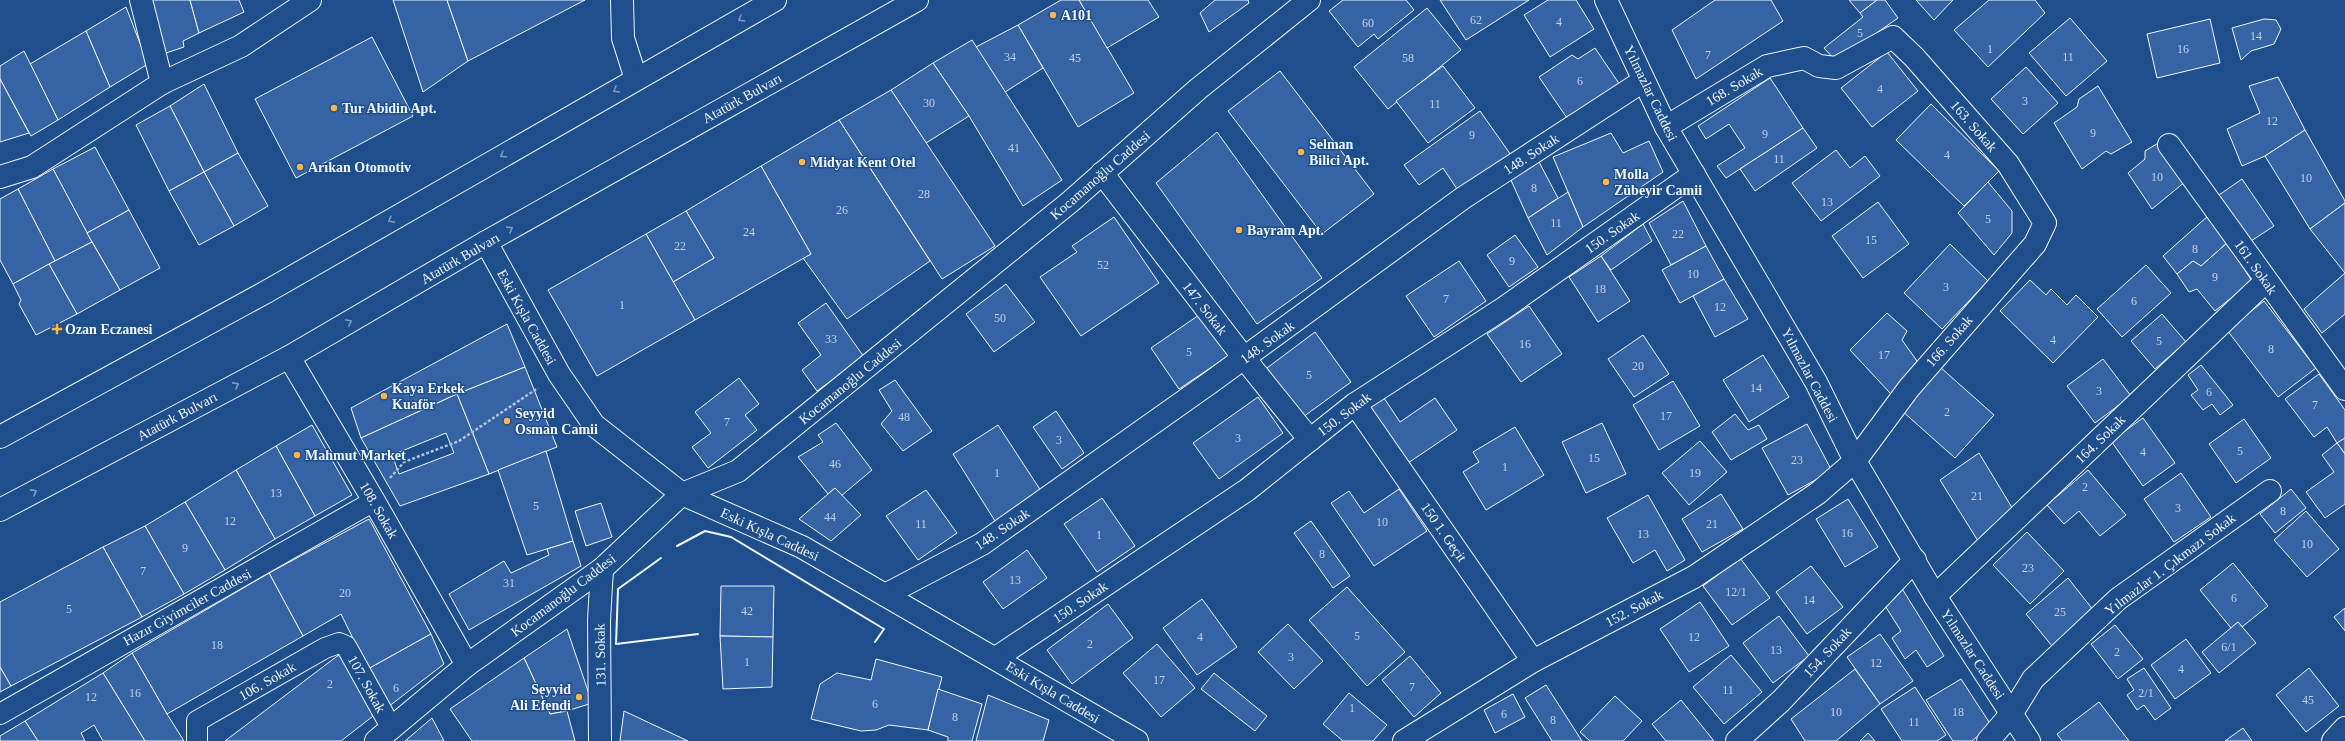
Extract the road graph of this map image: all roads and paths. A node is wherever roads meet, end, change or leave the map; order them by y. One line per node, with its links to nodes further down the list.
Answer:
1 (141, 0): 11 (street)
2 (310, 0): 11 (street)
3 (622, 0): 9 (street)
4 (775, 0): 9 (street, one-way to 9)
5 (917, 0): 18 (street, Atatürk Bulvarı, one-way to 5)
6 (1309, 0): 14 (street, Kocamanoğlu Caddesi)
7 (1606, 0): 10 (street, Yılmazlar Caddesi)
8 (1893, 37): 12 (street, 168. Sokak); 17 (street, 163. Sokak)
9 (636, 79): 25 (street, one-way to 25)
10 (1643, 81): 12 (street, Yılmazlar Caddesi); 21 (street, 148. Sokak)
11 (162, 83): 16 (street)
12 (1666, 127): 15 (street, Yılmazlar Caddesi)
13 (2169, 145): 19 (street, 161. Sokak)
14 (1102, 174): 21 (street, 147. Sokak); 29 (street, Kocamanoğlu Caddesi)
15 (1694, 174): 24 (street, 150. Sokak); 27 (street, Yılmazlar Caddesi)
16 (0, 177)
17 (2045, 223): 27 (street, 166. Sokak)
18 (486, 242): 20 (street, Atatürk Bulvarı, one-way to 18); 22 (street, Eski Kışla Caddesi)
19 (2266, 281): 23 (street, 161. Sokak); 35 (street, 164. Sokak)
20 (289, 357): 30 (street, 108. Sokak); 31 (street, Atatürk Bulvarı, one-way to 20)
21 (1244, 358): 26 (street, 147. Sokak); 34 (street, 148. Sokak)
22 (559, 374): 29 (street, Eski Kışla Caddesi); 30 (path)
23 (2345, 390)
24 (1356, 404): 26 (street, 150. Sokak); 38 (street, 150 1. Geçit)
25 (0, 437)
26 (1310, 440): 37 (street, 150. Sokak)
27 (1855, 461): 32 (street, Yılmazlar Caddesi); 38 (street, 152. Sokak)
28 (2270, 491): 40 (street, Yılmazlar 1. Çıkmazı Sokak)
29 (682, 494): 33 (street, Kocamanoğlu Caddesi); 34 (street, Eski Kışla Caddesi)
30 (374, 501): 39 (street, 108. Sokak); 41 (street, Hazır Giyimciler Caddesi)
31 (0, 510)
32 (1915, 560): 35 (street, Yılmazlar Caddesi); 48 (street, 154. Sokak)
33 (602, 569): 39 (street, Kocamanoğlu Caddesi); 45 (street, 131. Sokak)
34 (885, 595): 37 (street, Eski Kışla Caddesi)
35 (1935, 596): 40 (street, Yılmazlar Caddesi)
36 (339, 643): 43 (street, 107. Sokak); 44 (street, 106. Sokak)
37 (996, 658): 46 (street, Eski Kışla Caddesi)
38 (1533, 661): 47 (street, 152. Sokak)
39 (467, 665): 43 (street, Kocamanoğlu Caddesi)
40 (2012, 713): 49 (street, Yılmazlar 1. Çıkmazı Sokak); 50 (street, Yılmazlar Caddesi)
41 (0, 714)
42 (2345, 728): 51 (street)
43 (384, 735)
44 (197, 741)
45 (600, 741)
46 (1137, 741)
47 (1404, 741)
48 (1737, 741)
49 (1988, 741)
50 (2029, 741)
51 (2333, 741)

